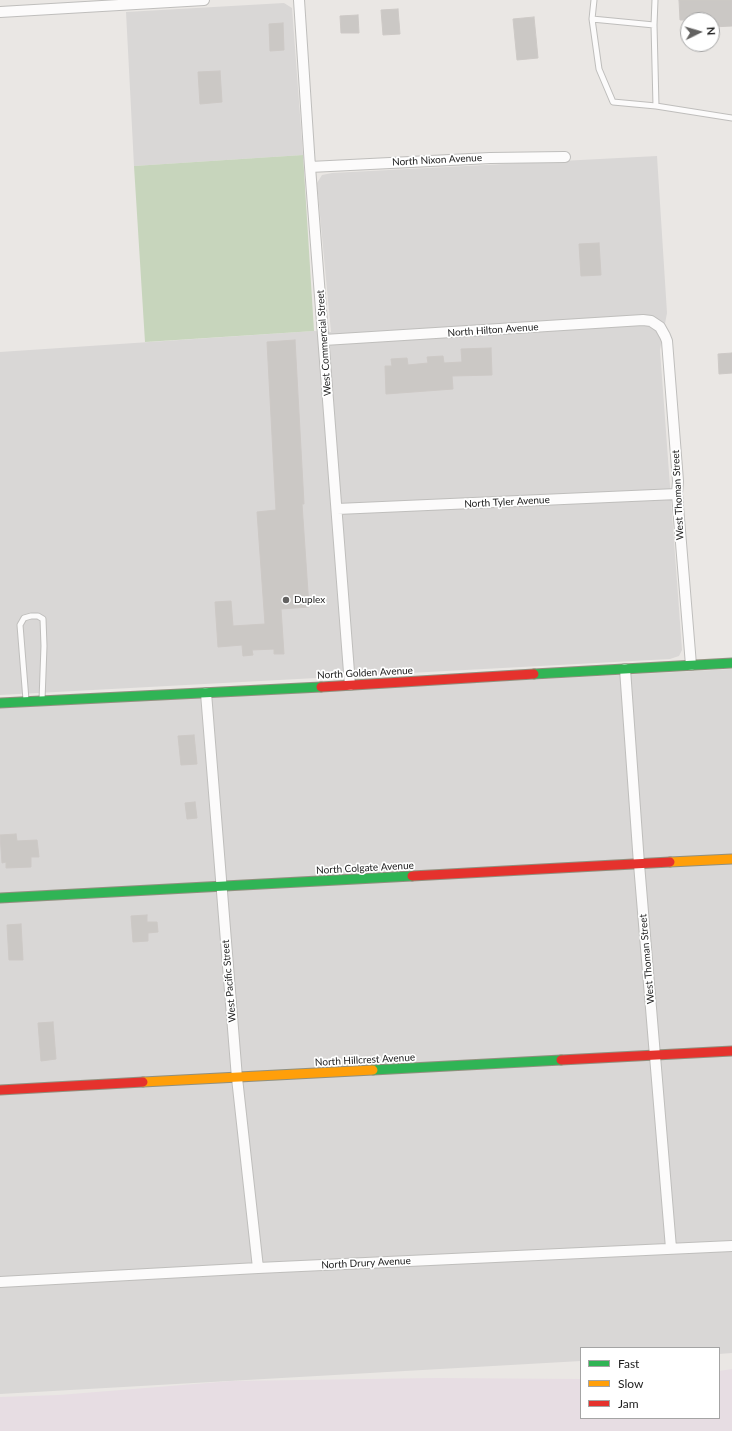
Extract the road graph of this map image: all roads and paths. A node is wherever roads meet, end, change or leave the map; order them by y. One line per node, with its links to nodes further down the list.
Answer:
1 (204, 0): 5 (street)
2 (299, 0): 11 (street, West Commercial Street)
3 (594, 0): 6 (lane)
4 (655, 0): 7 (lane)
5 (0, 12)
6 (592, 19): 7 (lane); 8 (lane)
7 (654, 25): 8 (lane)
8 (656, 106): 9 (lane)
9 (732, 118)
10 (565, 157): 11 (street, North Nixon Avenue)
11 (310, 167): 13 (street, West Commercial Street)
12 (660, 327): 13 (street, North Hilton Avenue); 14 (street, West Thoman Street)
13 (324, 340): 15 (street, West Commercial Street)
14 (676, 494): 15 (street, North Tyler Avenue); 17 (street, West Thoman Street)
15 (337, 509): 19 (street, West Commercial Street)
16 (732, 663): 17 (street, North Golden Avenue)
17 (691, 665): 18 (street, North Golden Avenue)
18 (625, 669): 19 (street, North Golden Avenue); 25 (street, West Thoman Street)
19 (350, 685): 20 (street, North Golden Avenue)
20 (206, 693): 22 (street, North Golden Avenue); 26 (street, West Pacific Street)
21 (26, 701): 22 (street, North Golden Avenue); 22 (lane); 23 (street, North Golden Avenue)
22 (42, 701)
23 (0, 703)
24 (732, 859): 25 (street, North Colgate Avenue)
25 (639, 864): 26 (street, North Colgate Avenue); 29 (street, West Thoman Street)
26 (222, 887): 27 (street, North Colgate Avenue); 30 (street, West Pacific Street)
27 (0, 898)
28 (732, 1051): 29 (street, North Hillcrest Avenue)
29 (655, 1055): 30 (street, North Hillcrest Avenue); 33 (street, West Thoman Street)
30 (237, 1078): 31 (street, North Hillcrest Avenue); 34 (street, West Pacific Street)
31 (0, 1090)
32 (732, 1246): 33 (street, North Drury Avenue)
33 (671, 1248): 34 (street, North Drury Avenue)
34 (258, 1268): 35 (street, North Drury Avenue)
35 (0, 1282)

